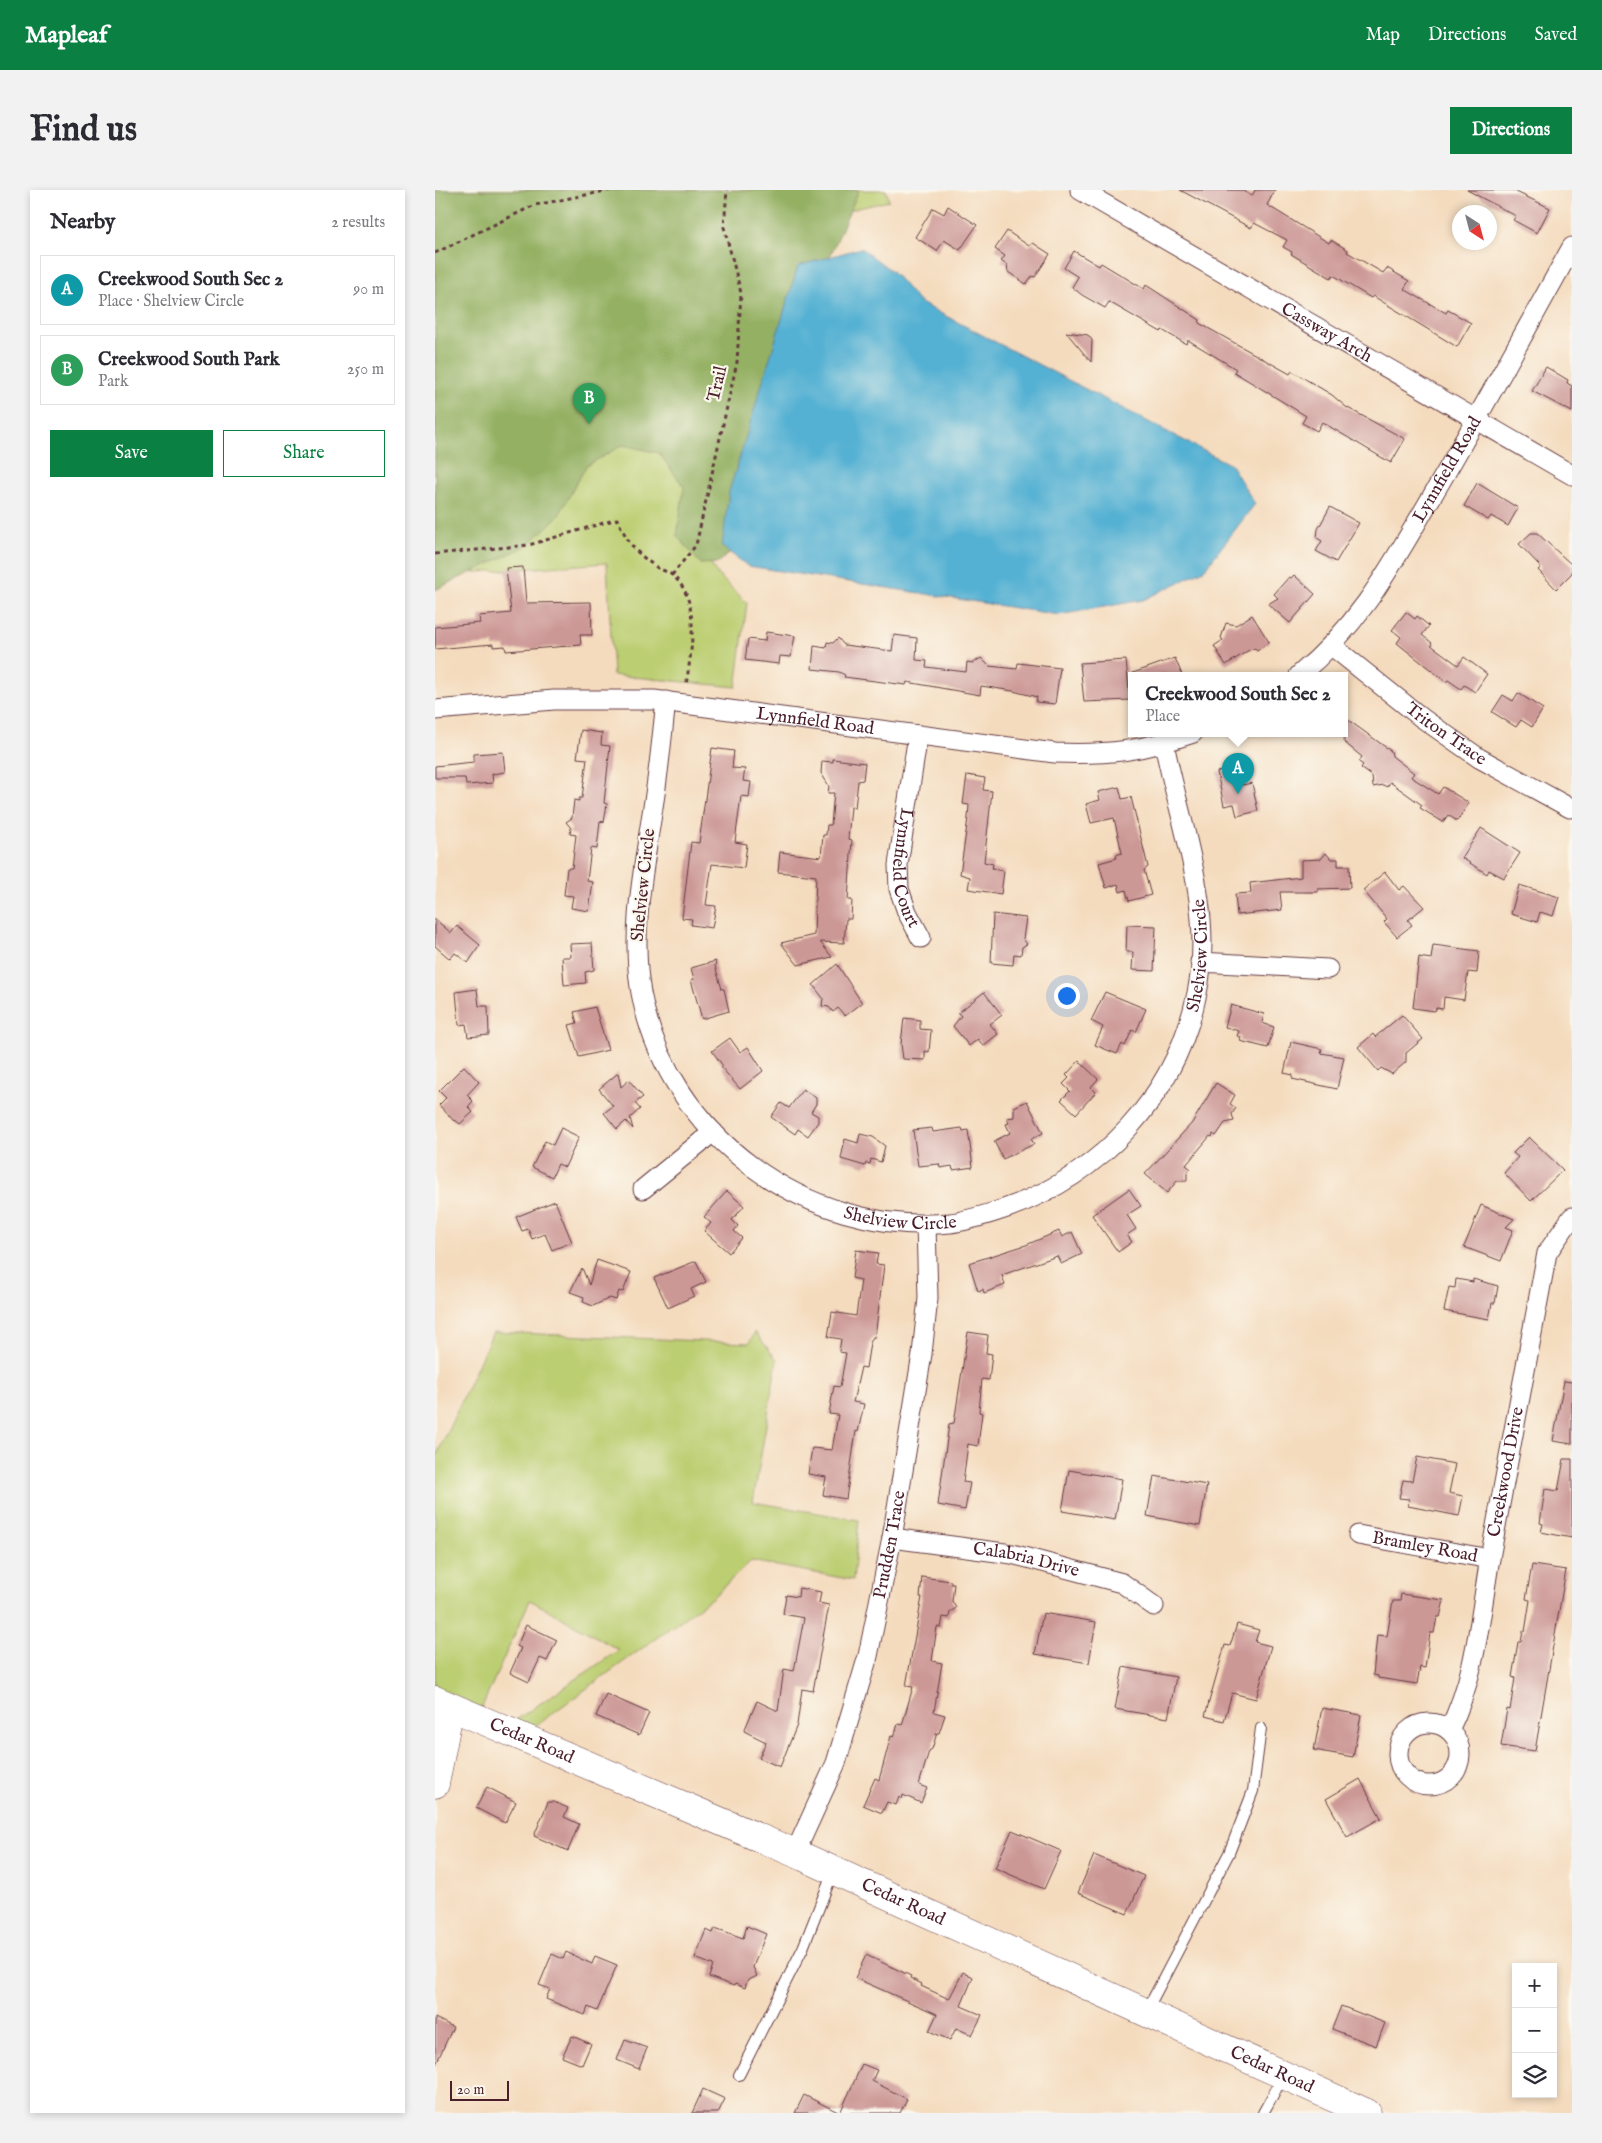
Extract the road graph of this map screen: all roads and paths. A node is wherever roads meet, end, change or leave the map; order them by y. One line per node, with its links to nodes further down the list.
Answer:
1 (611, 190): 5 (path)
2 (727, 190): 9 (path, Trail)
3 (1080, 190): 6 (street, Cassway Arch)
4 (1572, 247): 6 (street, Lynnfield Road)
5 (435, 252)
6 (1476, 421): 7 (street, Cassway Arch); 10 (street, Lynnfield Road)
7 (1572, 475)
8 (435, 554): 9 (path)
9 (672, 575): 12 (path)
10 (1332, 646): 11 (street, Lynnfield Road); 17 (street, Triton Trace)
11 (1302, 672)
12 (675, 702): 13 (street, Lynnfield Road); 14 (street, Lynnfield Road); 21 (street, Shelview Circle)
13 (435, 710)
14 (918, 735): 16 (street, Lynnfield Road); 18 (street, Lynnfield Court)
15 (1181, 737): 16 (street, Lynnfield Road)
16 (1164, 743): 19 (street, Shelview Circle)
17 (1570, 808)
18 (921, 938)
19 (1200, 962): 20 (street); 24 (street, Shelview Circle)
20 (1328, 969)
21 (713, 1132): 22 (street); 24 (street, Shelview Circle)
22 (643, 1189)
23 (1572, 1218): 27 (street, Creekwood Drive)
24 (925, 1224): 26 (street, Prudden Trace)
25 (1358, 1535): 27 (street, Bramley Road)
26 (892, 1538): 28 (street, Calabria Drive); 33 (street, Prudden Trace)
27 (1490, 1559): 31 (street, Creekwood Drive)
28 (1154, 1606)
29 (442, 1704): 32 (street); 33 (street, Cedar Road)
30 (1261, 1728): 35 (lane)
31 (1449, 1730)
32 (435, 1784)
33 (795, 1853): 34 (street, Cedar Road)
34 (833, 1872): 35 (street, Cedar Road); 36 (lane)
35 (1146, 2013): 37 (street, Cedar Road)
36 (739, 2075)
37 (1284, 2075): 38 (lane); 39 (street, Cedar Road)
38 (1263, 2113)
39 (1367, 2113)

